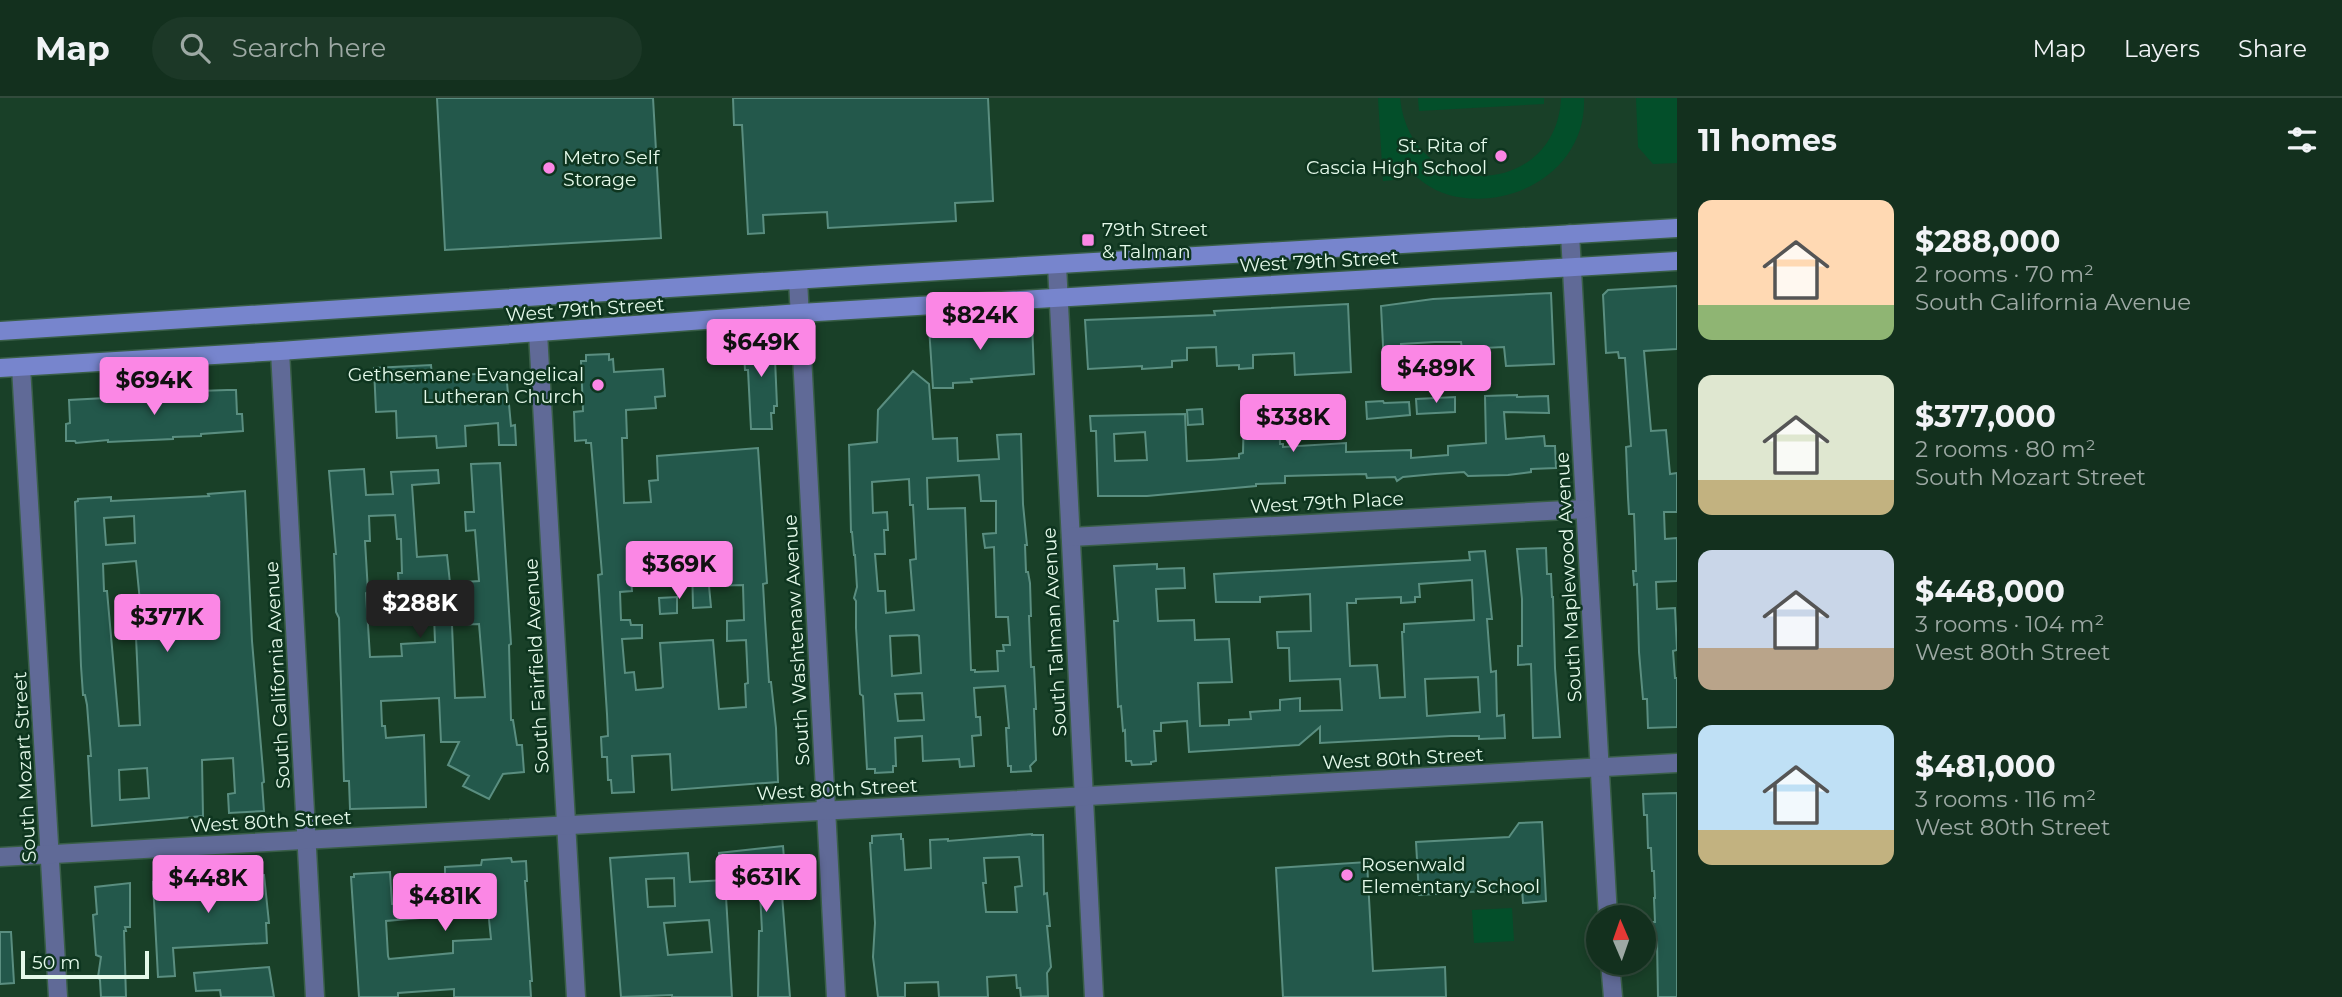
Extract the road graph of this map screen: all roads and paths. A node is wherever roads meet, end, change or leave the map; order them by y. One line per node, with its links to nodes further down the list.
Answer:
1 (1677, 228): 2 (main road, West 79th Street)
2 (1570, 234): 4 (main road, West 79th Street); 5 (street, South Maplewood Avenue)
3 (1677, 261): 5 (main road, West 79th Street)
4 (1056, 265): 6 (main road, West 79th Street); 7 (street, South Talman Avenue)
5 (1572, 267): 7 (main road, West 79th Street); 14 (street, South Maplewood Avenue)
6 (798, 280): 8 (street, South Washtenaw Avenue); 9 (main road, West 79th Street)
7 (1058, 298): 8 (main road, West 79th Street); 15 (street, South Talman Avenue)
8 (800, 313): 10 (main road, West 79th Street); 19 (street, South Washtenaw Avenue)
9 (0, 331)
10 (538, 333): 11 (main road, West 79th Street); 20 (street, South Fairfield Avenue)
11 (280, 351): 12 (main road, West 79th Street); 21 (street, South California Avenue)
12 (21, 367): 13 (main road, West 79th Street); 22 (street, South Mozart Street)
13 (0, 368)
14 (1585, 509): 15 (street, West 79th Place); 17 (street, South Maplewood Avenue)
15 (1070, 537): 18 (street, South Talman Avenue)
16 (1677, 764): 17 (street, West 80th Street)
17 (1599, 768): 18 (street, West 80th Street); 24 (street, South Maplewood Avenue)
18 (1084, 797): 19 (street, West 80th Street); 30 (street, South Talman Avenue)
19 (826, 811): 20 (street, West 80th Street); 29 (street, South Washtenaw Avenue)
20 (566, 826): 21 (street, West 80th Street); 28 (street, South Fairfield Avenue)
21 (307, 840): 22 (street, West 80th Street); 27 (street, South California Avenue)
22 (50, 855): 23 (street, West 80th Street); 26 (street, South Mozart Street)
23 (0, 857)
24 (1607, 905)
25 (1611, 975): 31 (street)
26 (58, 997)
27 (315, 997)
28 (576, 997)
29 (836, 997)
30 (1094, 997)
31 (1612, 997)

